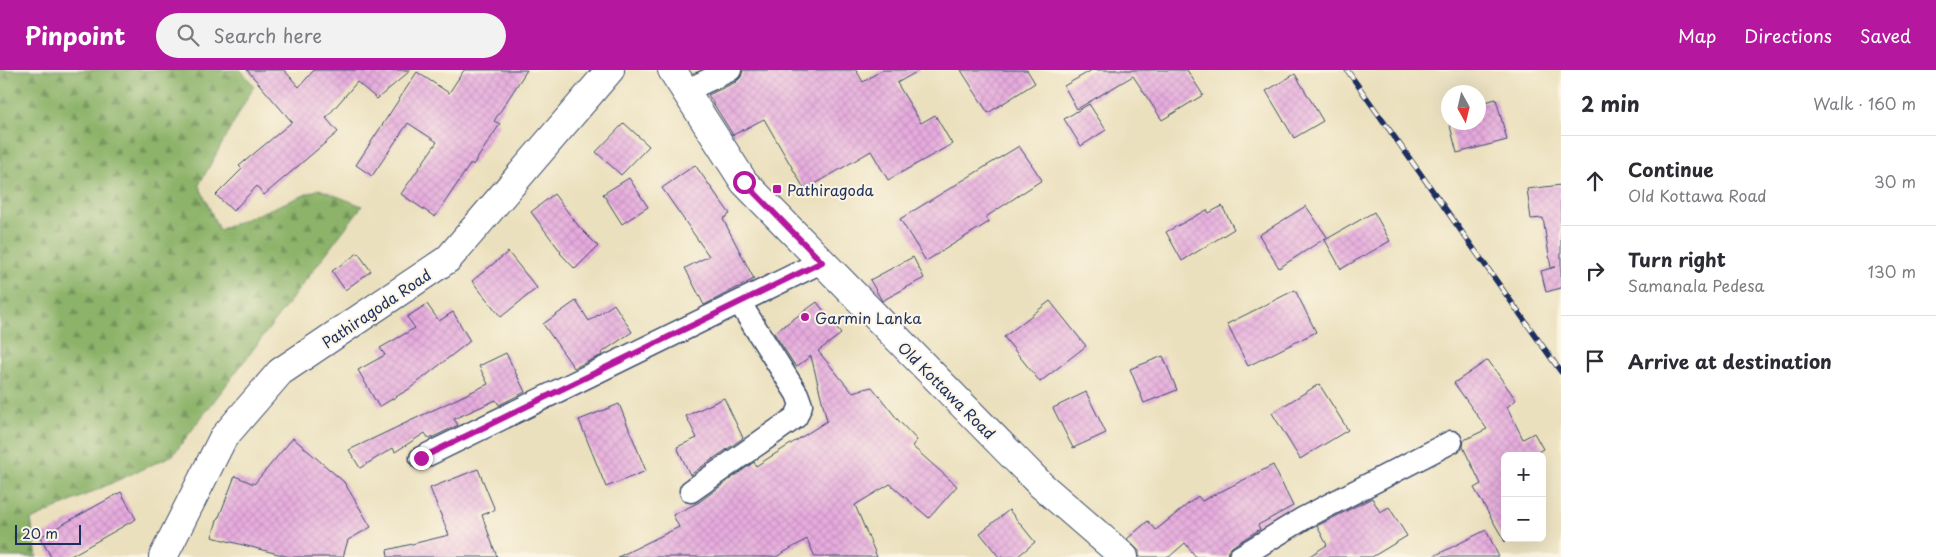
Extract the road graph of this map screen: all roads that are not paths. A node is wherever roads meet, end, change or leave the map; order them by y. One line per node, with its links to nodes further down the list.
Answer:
1 (610, 70): 10 (street, Pathiragoda Road)
2 (730, 70): 3 (street)
3 (679, 80): 4 (street, Old Kottawa Road)
4 (822, 262): 5 (street); 9 (street, Old Kottawa Road)
5 (739, 302): 7 (street); 8 (street)
6 (1451, 442): 11 (street)
7 (421, 458)
8 (691, 491)
9 (1117, 555)
10 (163, 557)
11 (1240, 557)

